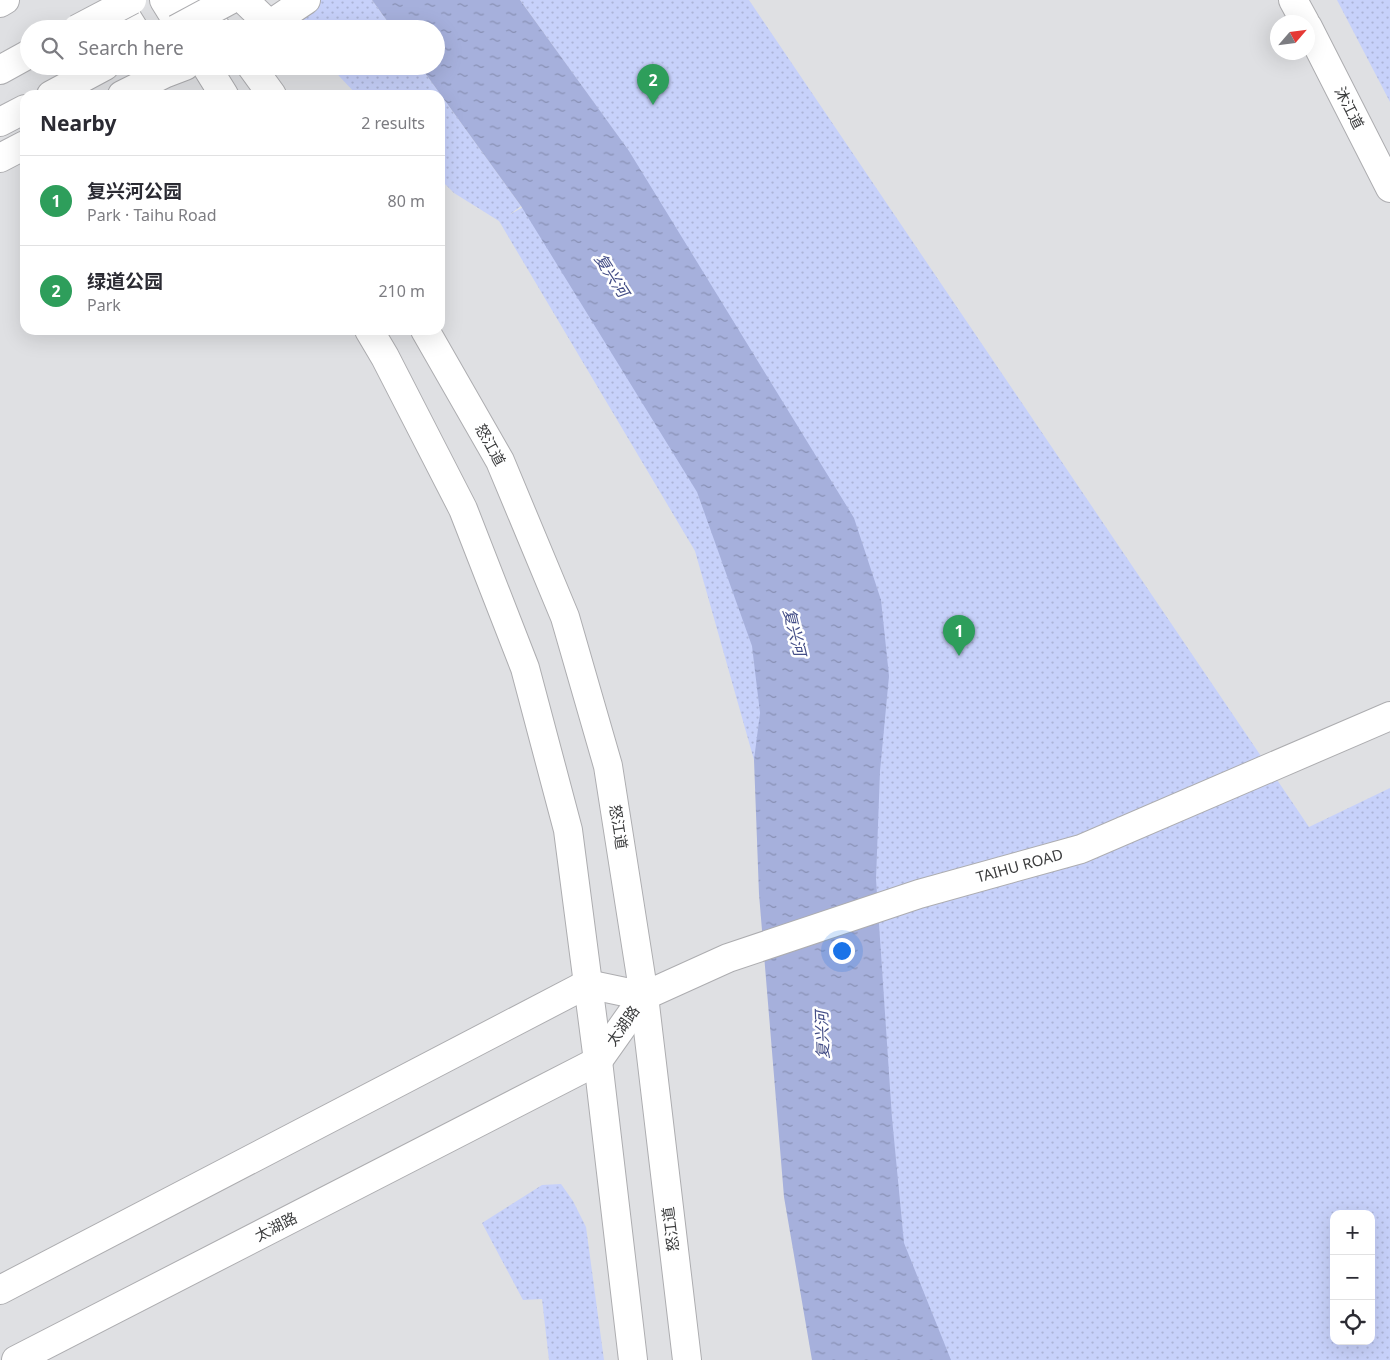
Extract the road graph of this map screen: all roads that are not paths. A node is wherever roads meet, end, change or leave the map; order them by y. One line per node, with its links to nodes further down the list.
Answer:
1 (5, 0): 11 (main road)
2 (116, 0): 14 (main road)
3 (132, 0): 13 (main road, bridge)
4 (164, 0): 15 (main road)
5 (181, 0): 17 (main road)
6 (214, 0): 18 (main road)
7 (230, 0): 16 (main road, bridge)
8 (244, 0): 19 (main road)
9 (1293, 0): 12 (main road)
10 (300, 1): 20 (main road)
11 (0, 3)
12 (1301, 15)
13 (94, 20)
14 (128, 20)
15 (176, 20)
16 (193, 20)
17 (206, 20)
18 (224, 20)
19 (261, 20)
20 (276, 20)
21 (1315, 42): 36 (main road, 沐江道)
22 (20, 59): 23 (main road)
23 (0, 70)
24 (88, 75): 28 (main road)
25 (158, 75): 29 (main road)
26 (212, 75): 30 (main road)
27 (258, 75): 31 (main road)
28 (60, 90)
29 (131, 90)
30 (221, 90)
31 (269, 90)
32 (20, 112): 33 (main road)
33 (0, 122)
34 (20, 148): 35 (main road)
35 (0, 158)
36 (1390, 188)
37 (372, 335): 40 (main road)
38 (427, 335): 41 (main road, 怒江道)
39 (1390, 716): 41 (main road, TAIHU ROAD)
40 (587, 984): 41 (main road, 太湖路); 42 (main road); 43 (main road)
41 (644, 996): 42 (main road, 太湖路); 46 (main road, 怒江道)
42 (598, 1061): 44 (main road, 太湖路); 45 (main road)
43 (0, 1290)
44 (16, 1360)
45 (633, 1360)
46 (687, 1360)

